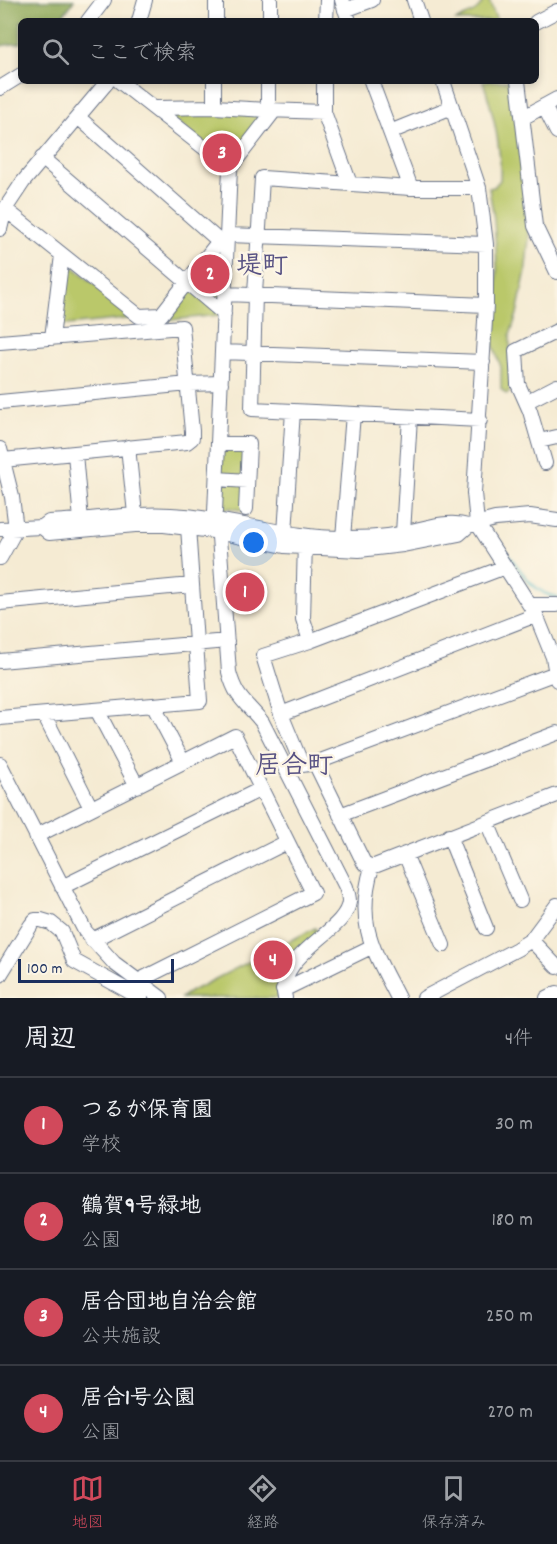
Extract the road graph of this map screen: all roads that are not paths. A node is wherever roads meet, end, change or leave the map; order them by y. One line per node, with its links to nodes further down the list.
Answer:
1 (104, 0): 10 (street)
2 (145, 0): 11 (street)
3 (216, 0): 12 (street)
4 (270, 0): 13 (street)
5 (327, 0): 14 (street)
6 (372, 0): 8 (street)
7 (414, 0): 15 (street)
8 (346, 10)
9 (557, 11): 16 (street)
10 (90, 18)
11 (140, 18)
12 (216, 18)
13 (270, 18)
14 (326, 18)
15 (420, 18)
16 (539, 20)
17 (18, 77): 26 (street)
18 (106, 84): 34 (street)
19 (123, 84): 31 (street)
20 (214, 84): 29 (street)
21 (268, 84): 32 (street)
22 (324, 84): 33 (street)
23 (372, 84): 36 (street)
24 (444, 84): 30 (street)
25 (519, 84): 35 (street)
26 (0, 88)
27 (557, 99): 28 (street)
28 (544, 106): 35 (street); 37 (street)
29 (214, 107): 31 (street); 32 (street)
30 (452, 107): 36 (street); 42 (street)
31 (156, 108): 39 (street)
32 (271, 111): 33 (street); 39 (street)
33 (324, 112): 40 (street)
34 (78, 117): 38 (street); 50 (street)
35 (524, 117): 49 (street)
36 (390, 132): 41 (street)
37 (557, 132)
38 (42, 158): 43 (street); 50 (street)
39 (230, 168): 45 (street)
40 (350, 184): 41 (street); 46 (street)
41 (411, 188): 42 (street)
42 (479, 188): 47 (street)
43 (5, 209): 44 (street); 48 (street)
44 (0, 229)
45 (228, 235): 46 (street); 51 (street)
46 (259, 237): 47 (street); 52 (street)
47 (486, 244): 53 (street)
48 (62, 255): 50 (street); 56 (street)
49 (557, 272)
50 (188, 282): 54 (street)
51 (225, 294): 52 (street); 54 (street)
52 (255, 294): 53 (street); 59 (street)
53 (486, 305): 60 (street)
54 (224, 314): 58 (street)
55 (557, 331): 65 (street)
56 (51, 338): 57 (street); 62 (street)
57 (0, 342)
58 (222, 352): 59 (street); 61 (street)
59 (253, 352): 60 (street); 66 (street)
60 (483, 362): 69 (street)
61 (221, 383): 62 (street); 72 (street)
62 (189, 384): 64 (street); 73 (street)
63 (557, 386): 65 (street)
64 (0, 402)
65 (526, 402): 71 (street)
66 (292, 411): 67 (street); 89 (street)
67 (353, 414): 68 (street); 92 (street)
68 (410, 417): 69 (street); 90 (street)
69 (480, 420): 84 (street)
70 (557, 437): 71 (street)
71 (539, 441): 76 (street)
72 (218, 444): 77 (street); 78 (street)
73 (128, 447): 74 (street); 81 (street)
74 (75, 454): 75 (street); 82 (street)
75 (2, 455): 88 (street)
76 (545, 463)
77 (217, 479): 78 (street); 80 (street)
78 (248, 481): 79 (street)
79 (246, 509)
80 (215, 512)
81 (135, 514): 82 (street); 89 (street)
82 (81, 520): 85 (street)
83 (557, 520): 84 (street)
84 (472, 524): 90 (street); 93 (street); 95 (street)
85 (42, 527): 86 (street); 88 (street)
86 (188, 527): 93 (street); 96 (street)
87 (0, 529): 88 (street)
88 (16, 529): 94 (street)
89 (285, 532): 93 (street)
90 (403, 533): 92 (street)
91 (219, 537): 100 (street)
92 (344, 538): 93 (street)
93 (305, 542): 101 (street)
94 (0, 558)
95 (505, 567): 99 (street); 101 (street)
96 (191, 585): 97 (street); 102 (street)
97 (0, 603)
98 (557, 605): 99 (street)
99 (533, 610): 104 (street); 107 (street)
100 (227, 641): 102 (street); 137 (street)
101 (310, 641): 107 (street)
102 (195, 644): 103 (street); 105 (street)
103 (0, 661)
104 (556, 676): 112 (street)
105 (153, 705): 106 (street); 111 (street)
106 (97, 710): 108 (street); 114 (street)
107 (281, 714): 112 (street)
108 (44, 715): 109 (street); 117 (street)
109 (0, 718)
110 (557, 733): 118 (street)
111 (183, 762): 114 (street); 115 (street)
112 (315, 763): 118 (street)
113 (0, 764): 120 (street)
114 (137, 786): 117 (street)
115 (261, 789): 122 (street); 125 (street)
116 (557, 795): 119 (street)
117 (91, 808): 120 (street)
118 (340, 815): 124 (street)
119 (487, 822): 121 (street); 126 (street)
120 (36, 836): 125 (street)
121 (449, 836): 123 (street); 128 (street)
122 (287, 842): 129 (street); 135 (street)
123 (405, 854): 124 (street); 131 (street)
124 (372, 867): 132 (street)
125 (62, 887): 129 (street)
126 (520, 900)
127 (557, 905): 130 (street)
128 (486, 928)
129 (92, 940): 135 (street)
130 (531, 940): 133 (street); 140 (street)
131 (443, 945)
132 (371, 947): 137 (street); 139 (street)
133 (557, 968)
134 (0, 975): 135 (street)
135 (139, 993): 138 (street)
136 (557, 993): 141 (street)
137 (284, 994)
138 (161, 998)
139 (398, 998)
140 (424, 998)
141 (547, 998)

